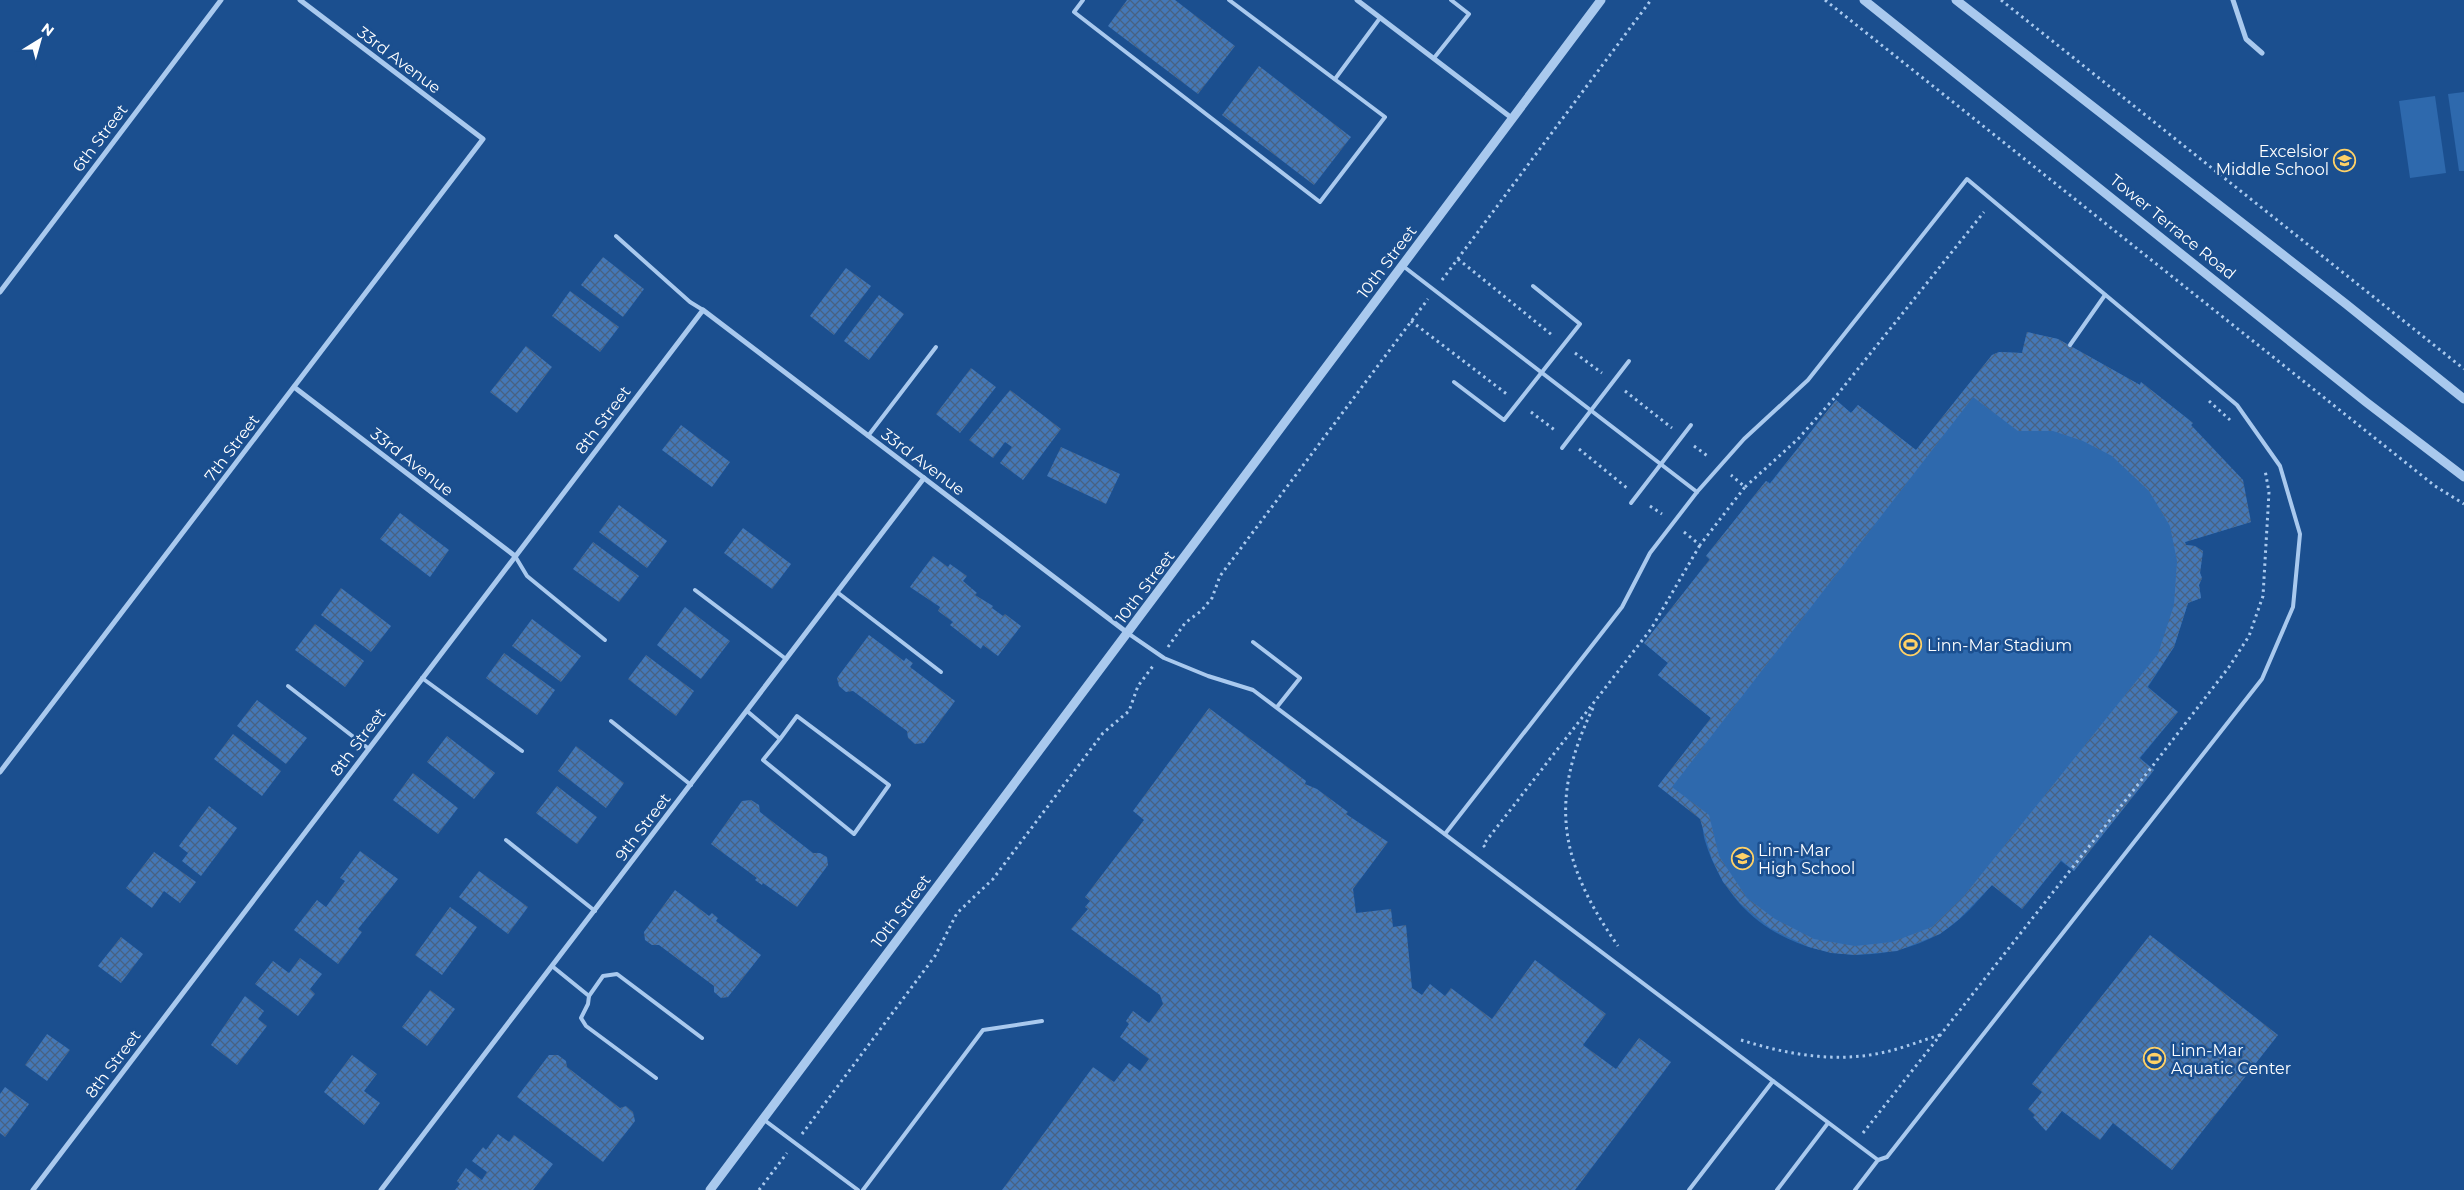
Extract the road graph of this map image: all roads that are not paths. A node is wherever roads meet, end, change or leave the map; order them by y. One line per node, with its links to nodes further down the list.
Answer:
1 (221, 0): 20 (street, 6th Street)
2 (300, 0): 16 (street, 33rd Avenue)
3 (1083, 0): 14 (lane)
4 (1230, 0): 14 (lane)
5 (1358, 0): 11 (street)
6 (1451, 0): 13 (lane)
7 (1601, 0): 15 (street, 10th Street)
8 (1864, 0): 35 (street, Tower Terrace Road)
9 (1956, 0): 29 (street)
10 (2233, 0): 12 (street)
11 (1380, 18): 13 (street); 14 (lane)
12 (2262, 53)
13 (1434, 58): 15 (street)
14 (1335, 79)
15 (1512, 119): 18 (street, 10th Street)
16 (482, 140): 28 (street, 7th Street)
17 (616, 236): 22 (lane)
18 (1403, 266): 26 (lane); 42 (street, 10th Street)
19 (1533, 286): 26 (lane)
20 (0, 292)
21 (2106, 295): 23 (lane); 37 (lane); 68 (lane)
22 (703, 310): 32 (street, 33rd Avenue); 39 (street, 8th Street)
23 (2070, 345)
24 (936, 347): 32 (lane)
25 (1630, 361): 30 (lane)
26 (1542, 372): 27 (lane); 30 (lane)
27 (1454, 382)
28 (294, 387): 39 (street, 33rd Avenue); 55 (street, 7th Street)
29 (2464, 399)
30 (1591, 410): 33 (lane); 34 (lane)
31 (1691, 425): 34 (lane)
32 (868, 436): 36 (street, 33rd Avenue)
33 (1562, 448)
34 (1662, 464): 37 (lane); 38 (lane)
35 (2464, 477)
36 (924, 478): 41 (street, 9th Street); 42 (street, 33rd Avenue)
37 (1698, 492): 57 (lane)
38 (1631, 503)
39 (515, 556): 43 (lane); 47 (street, 8th Street)
40 (695, 590): 45 (lane)
41 (838, 592): 45 (street, 9th Street); 46 (lane)
42 (1128, 634): 49 (lane); 66 (street, 10th Street)
43 (605, 640)
44 (1254, 642): 49 (lane)
45 (786, 659): 50 (street, 9th Street)
46 (941, 672)
47 (422, 678): 53 (street, 8th Street); 54 (lane)
48 (288, 686): 53 (lane)
49 (1277, 707): 57 (lane)
50 (747, 712): 52 (lane); 56 (street, 9th Street)
51 (611, 721): 56 (lane)
52 (780, 739): 52 (lane)
53 (369, 749): 69 (street, 8th Street)
54 (522, 751)
55 (0, 772)
56 (691, 785): 59 (street, 9th Street)
57 (1445, 834): 65 (lane)
58 (506, 840): 59 (lane)
59 (594, 911): 60 (street, 9th Street)
60 (552, 966): 61 (lane); 70 (street, 9th Street)
61 (589, 996): 63 (lane); 64 (lane)
62 (1042, 1021): 73 (lane)
63 (702, 1038)
64 (656, 1078)
65 (1773, 1081): 67 (lane); 74 (lane)
66 (763, 1119): 71 (street, 10th Street); 72 (lane)
67 (1828, 1123): 68 (lane); 75 (lane)
68 (1878, 1160): 76 (lane)
69 (33, 1190)
70 (382, 1190)
71 (710, 1190)
72 (858, 1190)
73 (863, 1190)
74 (1689, 1190)
75 (1777, 1190)
76 (1855, 1190)

